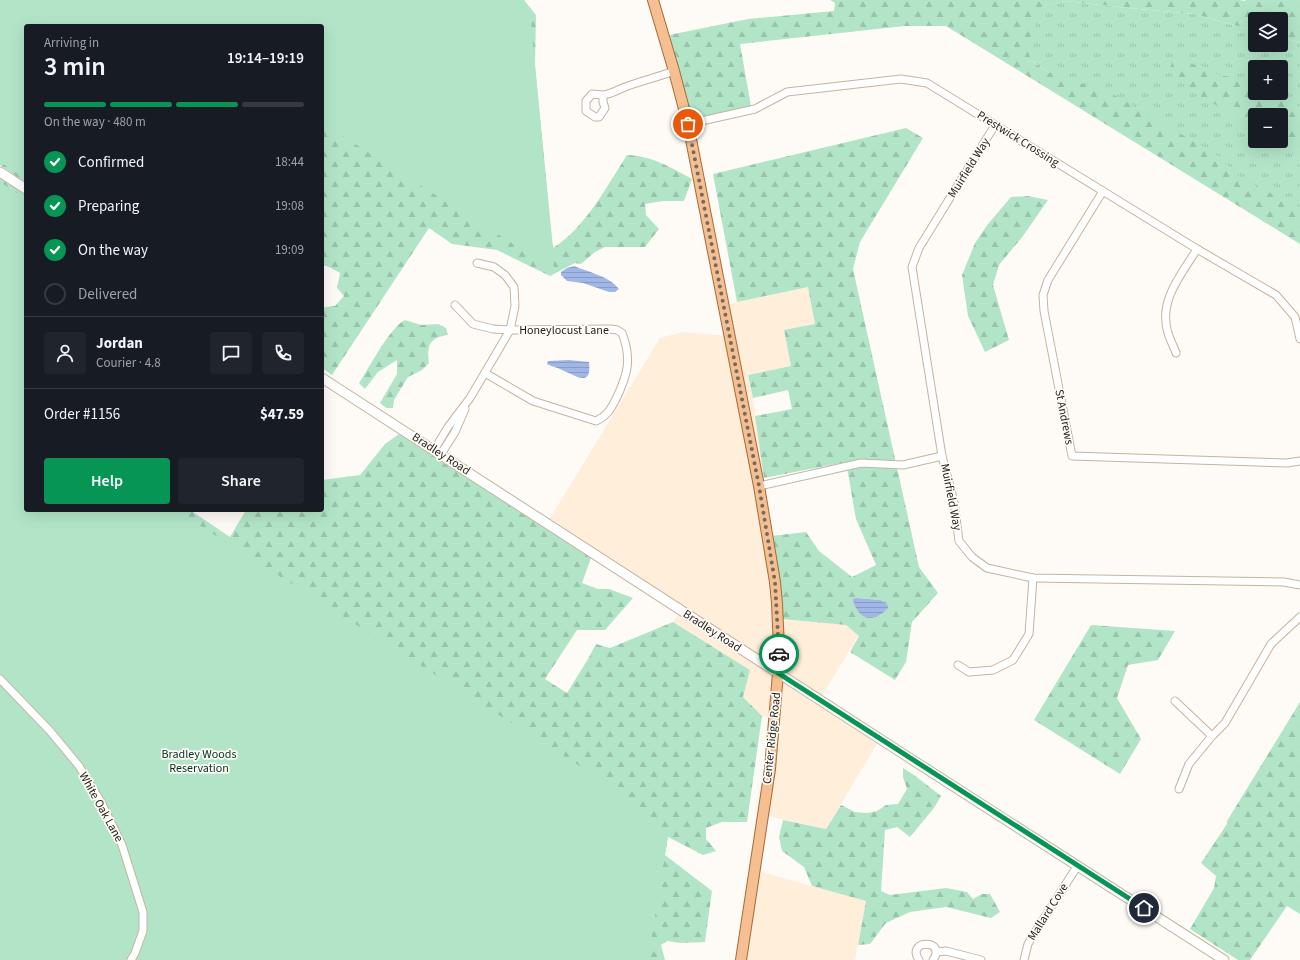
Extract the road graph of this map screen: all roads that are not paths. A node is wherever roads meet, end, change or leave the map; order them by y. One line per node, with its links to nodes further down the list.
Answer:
1 (653, 0): 2 (main road, Center Ridge Road)
2 (674, 71): 3 (street); 4 (main road, Center Ridge Road)
3 (604, 95)
4 (688, 124): 5 (street, Prestwick Crossing); 20 (main road, Center Ridge Road)
5 (995, 125): 8 (street, Prestwick Crossing); 18 (street, Muirfield Way)
6 (0, 172): 7 (street)
7 (24, 188)
8 (1103, 191): 9 (street, Prestwick Crossing); 19 (street, St Andrews)
9 (1197, 249): 13 (street, Prestwick Crossing); 14 (street)
10 (476, 263): 12 (street)
11 (455, 305): 12 (street, Honeylocust Lane)
12 (510, 330): 15 (street); 15 (street, Honeylocust Lane)
13 (1300, 339)
14 (1176, 353)
15 (485, 373): 17 (street)
16 (324, 379): 17 (street, Bradley Road)
17 (438, 452): 25 (street, Bradley Road)
18 (942, 456): 20 (street); 21 (street, Muirfield Way)
19 (1300, 461)
20 (759, 486): 25 (main road, Center Ridge Road)
21 (1033, 578): 22 (street, Muirfield Way); 24 (street)
22 (1300, 585)
23 (1300, 617): 28 (street)
24 (958, 665)
25 (778, 673): 30 (street, Bradley Road); 33 (main road, Center Ridge Road)
26 (0, 679): 32 (street, White Oak Lane)
27 (1175, 701): 28 (street)
28 (1212, 736): 29 (street)
29 (1179, 789)
30 (1078, 865): 37 (street, Mallard Cove); 38 (street, Bradley Road)
31 (936, 952): 34 (street); 35 (street); 36 (street)
32 (131, 960)
33 (741, 960)
34 (919, 960)
35 (933, 960)
36 (981, 960)
37 (1024, 960)
38 (1224, 960)

